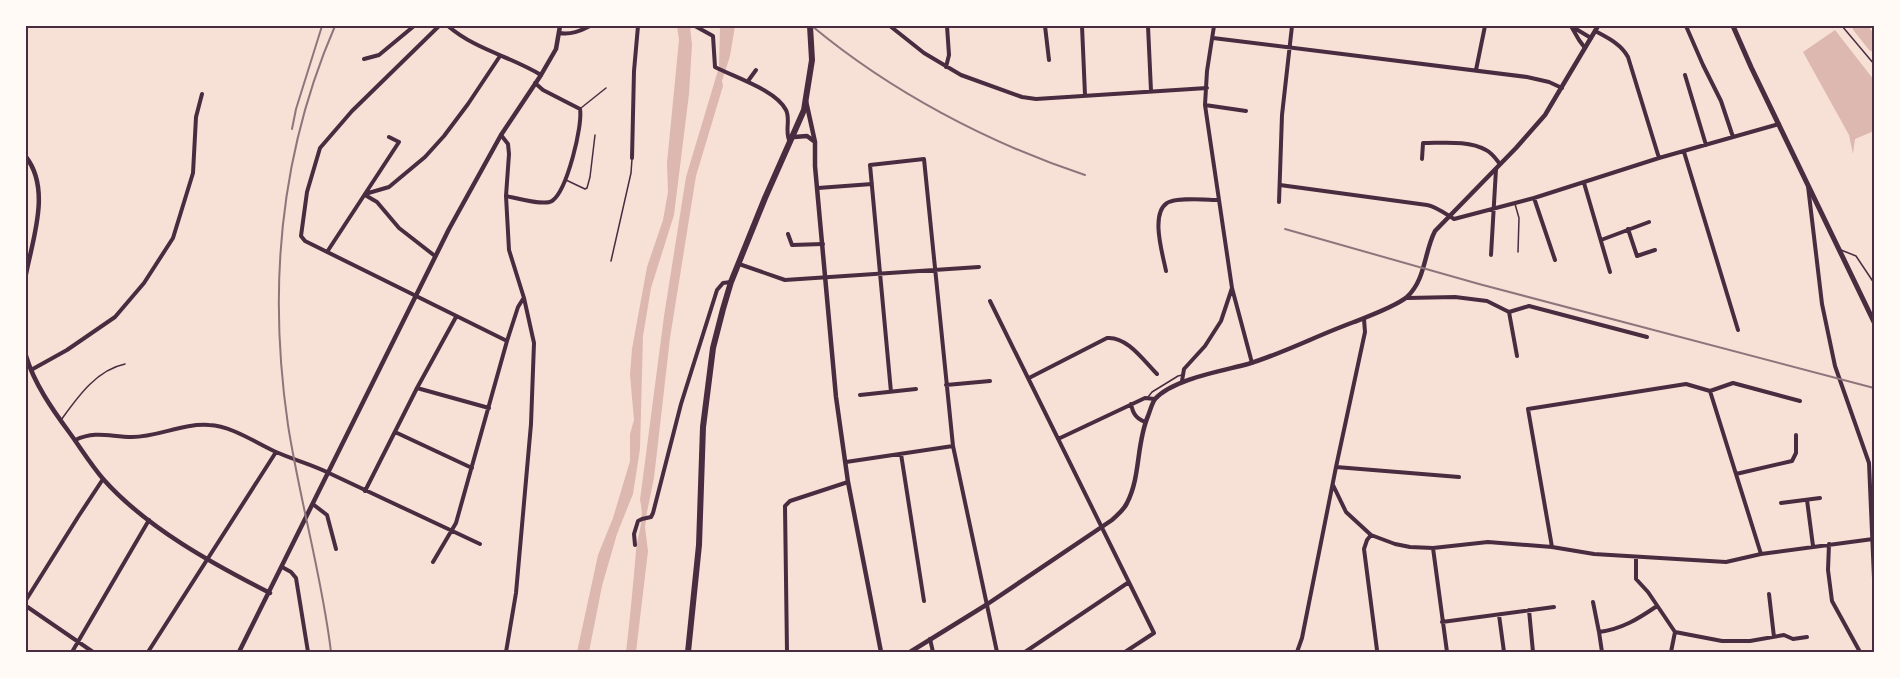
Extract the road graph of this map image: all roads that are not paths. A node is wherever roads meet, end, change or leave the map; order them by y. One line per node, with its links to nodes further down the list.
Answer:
1 (414, 26): 29 (street)
2 (439, 26): 84 (street)
3 (448, 26): 28 (street)
4 (560, 26): 23 (street)
5 (590, 26): 23 (street)
6 (638, 26): 59 (street)
7 (695, 26): 37 (street)
8 (810, 26): 45 (main road)
9 (890, 26): 32 (street)
10 (947, 26): 32 (street)
11 (1045, 26): 30 (street)
12 (1083, 26): 44 (street)
13 (1148, 26): 42 (street)
14 (1214, 26): 24 (street)
15 (1292, 26): 26 (street)
16 (1485, 26): 34 (street)
17 (1571, 26): 25 (street); 27 (street)
18 (1599, 26): 22 (street)
19 (1686, 26): 53 (street)
20 (1733, 26): 49 (main road)
21 (1842, 26): 31 (lane)
22 (1595, 31): 25 (street); 60 (street)
23 (559, 33): 35 (street)
24 (1213, 38): 26 (street); 40 (street)
25 (1591, 38): 27 (street)
26 (1290, 46): 34 (street); 67 (street)
27 (1585, 48): 41 (street)
28 (500, 56): 35 (street); 69 (street)
29 (364, 59)
30 (1048, 60)
31 (1875, 64)
32 (946, 67): 44 (street)
33 (756, 70): 37 (street)
34 (1476, 70): 41 (street)
35 (541, 75): 38 (street)
36 (1684, 75): 56 (street)
37 (748, 81): 54 (street)
38 (535, 83): 47 (street); 50 (street)
39 (606, 88): 47 (lane)
40 (1207, 88): 42 (street); 46 (street)
41 (1562, 88): 62 (street)
42 (1151, 91): 44 (street)
43 (202, 94): 116 (street)
44 (1086, 94)
45 (806, 101): 54 (main road); 55 (street)
46 (1205, 105): 48 (street); 72 (street)
47 (580, 109): 63 (street)
48 (1246, 111)
49 (1779, 123): 53 (street); 64 (main road)
50 (501, 135): 70 (street); 87 (street)
51 (595, 135): 63 (lane)
52 (389, 137): 69 (street)
53 (1732, 138): 56 (street)
54 (792, 140): 55 (street); 90 (main road)
55 (815, 142): 68 (street)
56 (1706, 145): 57 (street)
57 (1684, 152): 60 (street); 109 (street)
58 (26, 157): 95 (street)
59 (632, 158): 89 (lane)
60 (1659, 158): 65 (street)
61 (1422, 159): 62 (street)
62 (1498, 166): 75 (street); 76 (street)
63 (564, 180): 70 (street)
64 (1808, 182): 83 (main road); 160 (street)
65 (1584, 183): 71 (street); 80 (street)
66 (872, 184): 68 (street); 92 (street); 96 (street)
67 (1280, 185): 73 (street); 76 (street)
68 (818, 188): 81 (street)
69 (365, 194): 84 (street); 87 (street)
70 (506, 196): 102 (street)
71 (1534, 198): 74 (street); 88 (street)
72 (1219, 200): 93 (street); 100 (street)
73 (1280, 202)
74 (1515, 203): 75 (street); 85 (lane)
75 (1493, 209): 76 (street); 86 (street)
76 (1449, 216): 103 (street)
77 (1649, 222): 78 (street)
78 (1628, 230): 80 (street); 82 (street)
79 (788, 234): 81 (street)
80 (1601, 240): 94 (street)
81 (823, 244): 97 (street)
82 (1655, 250)
83 (1840, 250): 99 (lane); 108 (main road)
84 (327, 252): 101 (street)
85 (1518, 252)
86 (1491, 255)
87 (435, 256): 101 (street)
88 (1555, 260)
89 (611, 261)
90 (739, 264): 97 (street); 98 (main road)
91 (979, 267): 92 (street)
92 (935, 270): 96 (street); 122 (street)
93 (1166, 271)
94 (1610, 272)
95 (26, 274)
96 (880, 274): 97 (street); 126 (street)
97 (825, 278): 142 (street)
98 (731, 282): 163 (street); 200 (main road)
99 (1875, 283)
100 (1232, 288): 114 (street); 118 (street)
101 (415, 296): 106 (street); 145 (street)
102 (524, 298): 111 (street); 199 (street)
103 (1406, 298): 105 (street); 107 (street)
104 (990, 301): 119 (street)
105 (1509, 312): 110 (street); 113 (street)
106 (456, 317): 111 (street); 123 (street)
107 (1364, 319): 114 (street); 143 (street)
108 (1875, 322)
109 (1738, 330)
110 (1647, 337)
111 (507, 341): 132 (street)
112 (26, 356): 116 (street)
113 (1517, 356)
114 (1252, 363): 121 (street)
115 (125, 364): 133 (lane)
116 (31, 370): 133 (street)
117 (1157, 374): 119 (street)
118 (1183, 375): 121 (street); 128 (lane)
119 (1029, 378): 137 (street)
120 (990, 381): 122 (street)
121 (1182, 381): 129 (street)
122 (946, 385): 139 (street)
123 (417, 388): 132 (street); 135 (street)
124 (916, 389): 126 (street)
125 (1710, 390): 130 (street); 146 (street); 165 (street)
126 (891, 392): 127 (street)
127 (860, 395)
128 (1148, 398): 129 (street); 131 (street)
129 (1155, 399): 134 (street)
130 (1800, 401)
131 (1131, 404): 134 (street); 137 (street)
132 (489, 408): 144 (street)
133 (61, 421): 138 (street)
134 (1145, 422): 157 (street)
135 (395, 432): 144 (street); 151 (street)
136 (1796, 435): 146 (street)
137 (1058, 439): 157 (street)
138 (75, 440): 140 (street); 148 (street)
139 (953, 446): 141 (street); 180 (street)
140 (278, 453): 145 (street); 170 (street)
141 (901, 454): 142 (street); 178 (street)
142 (846, 462): 149 (street)
143 (1336, 467): 147 (street); 150 (street)
144 (472, 468): 158 (street)
145 (328, 472): 151 (street); 155 (street)
146 (1736, 474): 168 (street)
147 (1459, 477)
148 (103, 479): 156 (street); 177 (street)
149 (848, 482): 201 (street); 202 (street)
150 (1333, 485): 159 (street); 208 (street)
151 (365, 491): 158 (street)
152 (1820, 498): 153 (street)
153 (1807, 500): 154 (street); 164 (street)
154 (1781, 503)
155 (314, 505): 167 (street); 172 (street)
156 (149, 520): 170 (street); 192 (street)
157 (1101, 526): 174 (street); 180 (street)
158 (451, 531): 161 (street); 171 (street)
159 (1371, 535): 166 (street); 193 (street)
160 (1873, 539): 162 (street); 173 (street)
161 (480, 544)
162 (1829, 544): 164 (street); 214 (street)
163 (634, 545)
164 (1813, 546): 168 (street)
165 (1552, 547): 166 (street); 169 (street)
166 (1433, 548): 186 (street)
167 (336, 549)
168 (1761, 554): 169 (street)
169 (1636, 557): 182 (street)
170 (208, 559): 175 (street); 196 (street)
171 (433, 562)
172 (282, 567): 175 (street); 198 (street)
173 (1875, 578)
174 (1130, 582): 206 (street); 207 (street)
175 (270, 592): 197 (street)
176 (1769, 594): 189 (street)
177 (26, 600)
178 (924, 601)
179 (1593, 602): 187 (street)
180 (986, 605): 191 (street); 205 (street)
181 (26, 606): 192 (street)
182 (1657, 606): 187 (street); 188 (street)
183 (1554, 607): 184 (street)
184 (1529, 610): 185 (street); 211 (street)
185 (1499, 615): 186 (street); 210 (street)
186 (1442, 622): 209 (street)
187 (1599, 632): 212 (street)
188 (1675, 632): 189 (street); 213 (street)
189 (1774, 637): 190 (street)
190 (1807, 637)
191 (930, 639): 203 (street); 204 (street)
192 (78, 643): 194 (street); 195 (street)
193 (1377, 650)
194 (72, 652)
195 (93, 652)
196 (148, 652)
197 (239, 652)
198 (308, 652)
199 (506, 652)
200 (688, 652)
201 (787, 652)
202 (881, 652)
203 (910, 652)
204 (933, 652)
205 (997, 652)
206 (1025, 652)
207 (1125, 652)
208 (1298, 652)
209 (1447, 652)
210 (1504, 652)
211 (1533, 652)
212 (1602, 652)
213 (1671, 652)
214 (1860, 652)

